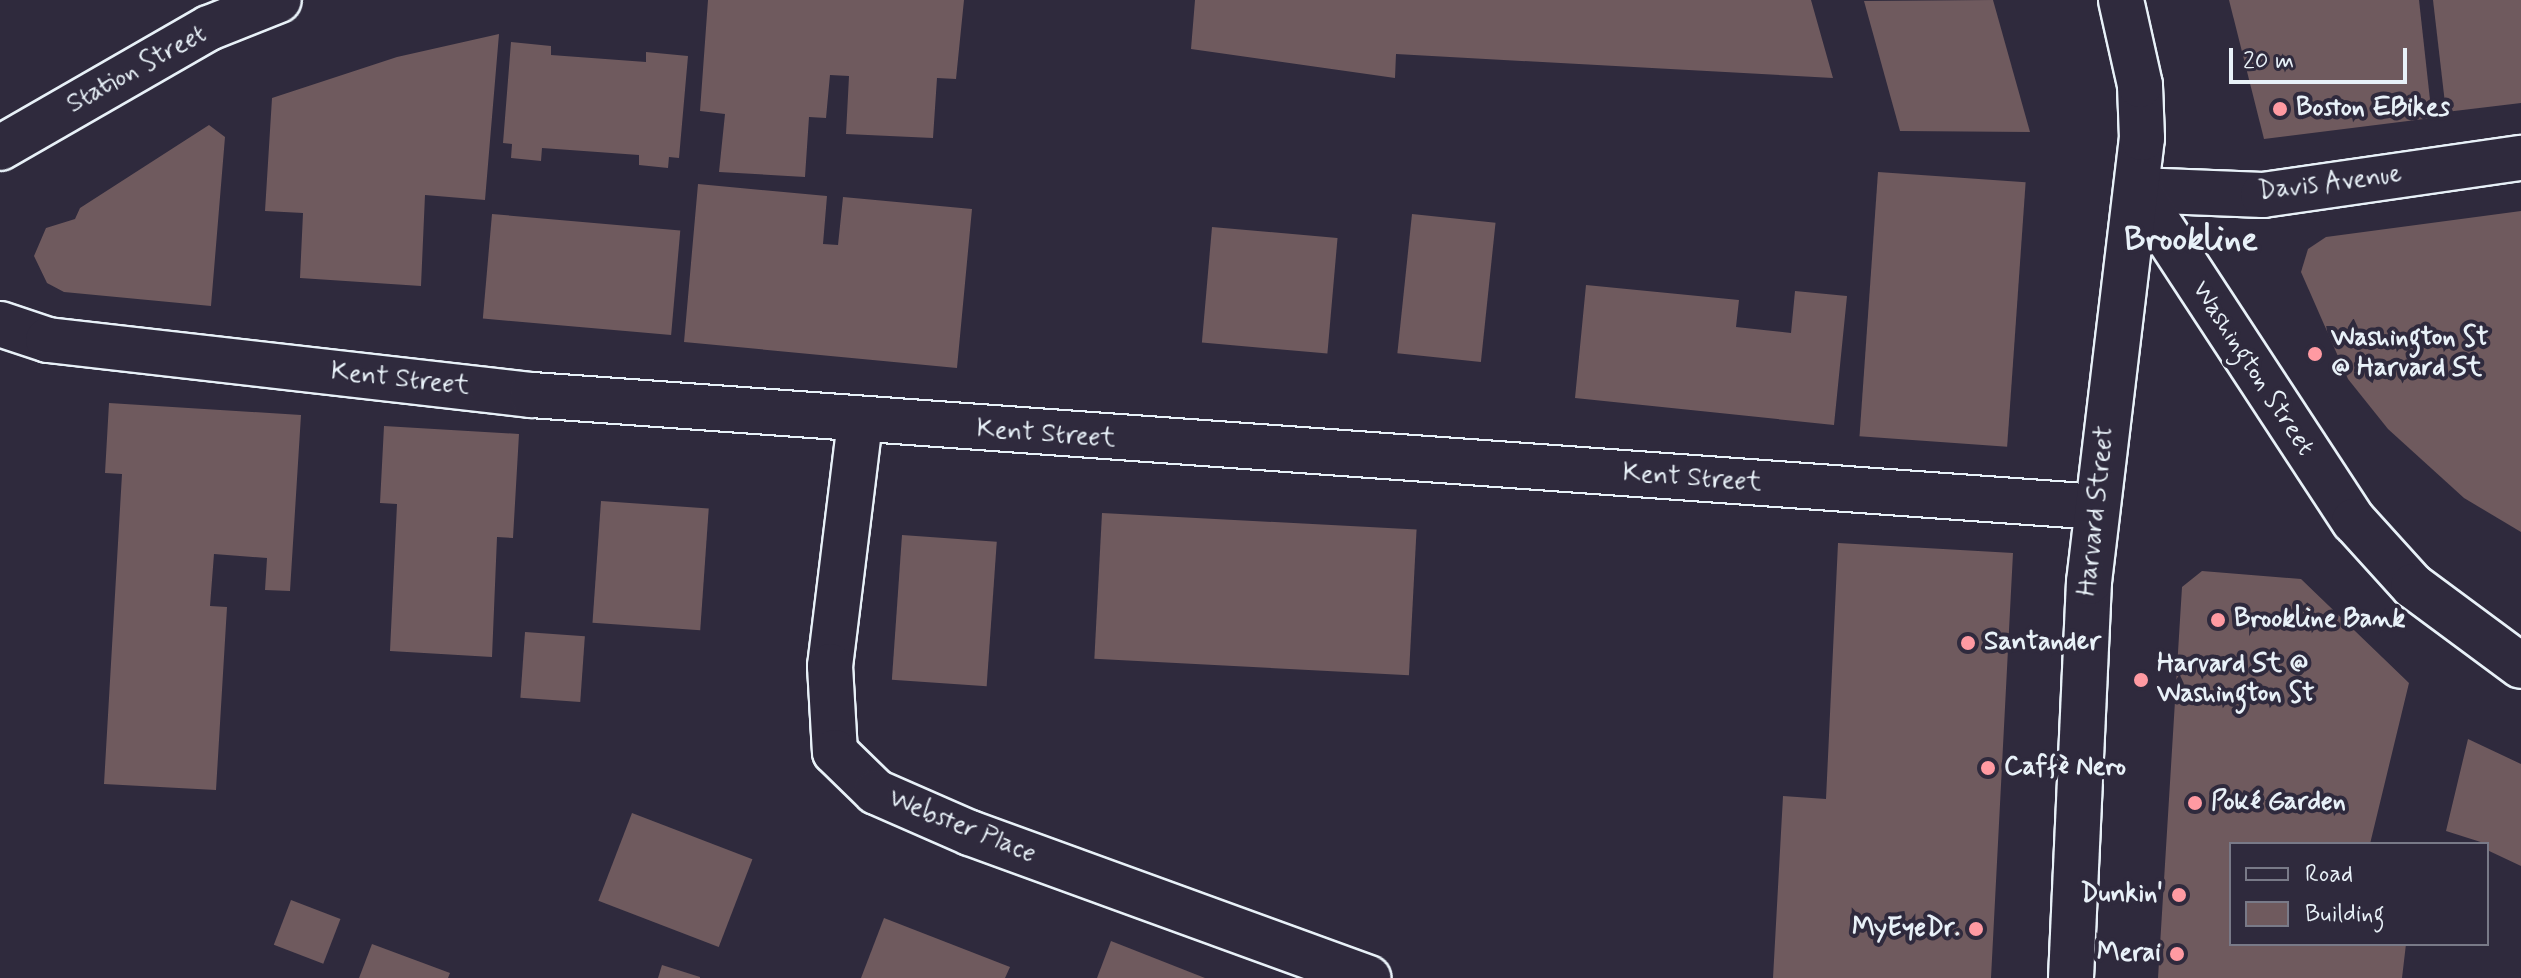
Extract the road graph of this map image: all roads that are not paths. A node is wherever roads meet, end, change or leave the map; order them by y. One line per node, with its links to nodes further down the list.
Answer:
1 (279, 0): 3 (street, Station Street)
2 (2121, 0): 5 (street)
3 (0, 148)
4 (2521, 158): 5 (street, Davis Avenue)
5 (2137, 190): 8 (street, Harvard Street); 9 (street, Washington Street)
6 (0, 324): 7 (street, Kent Street)
7 (860, 422): 8 (street, Kent Street); 10 (street, Webster Place)
8 (2097, 507): 11 (street, Harvard Street)
9 (2521, 666)
10 (1368, 978)
11 (2071, 978)

